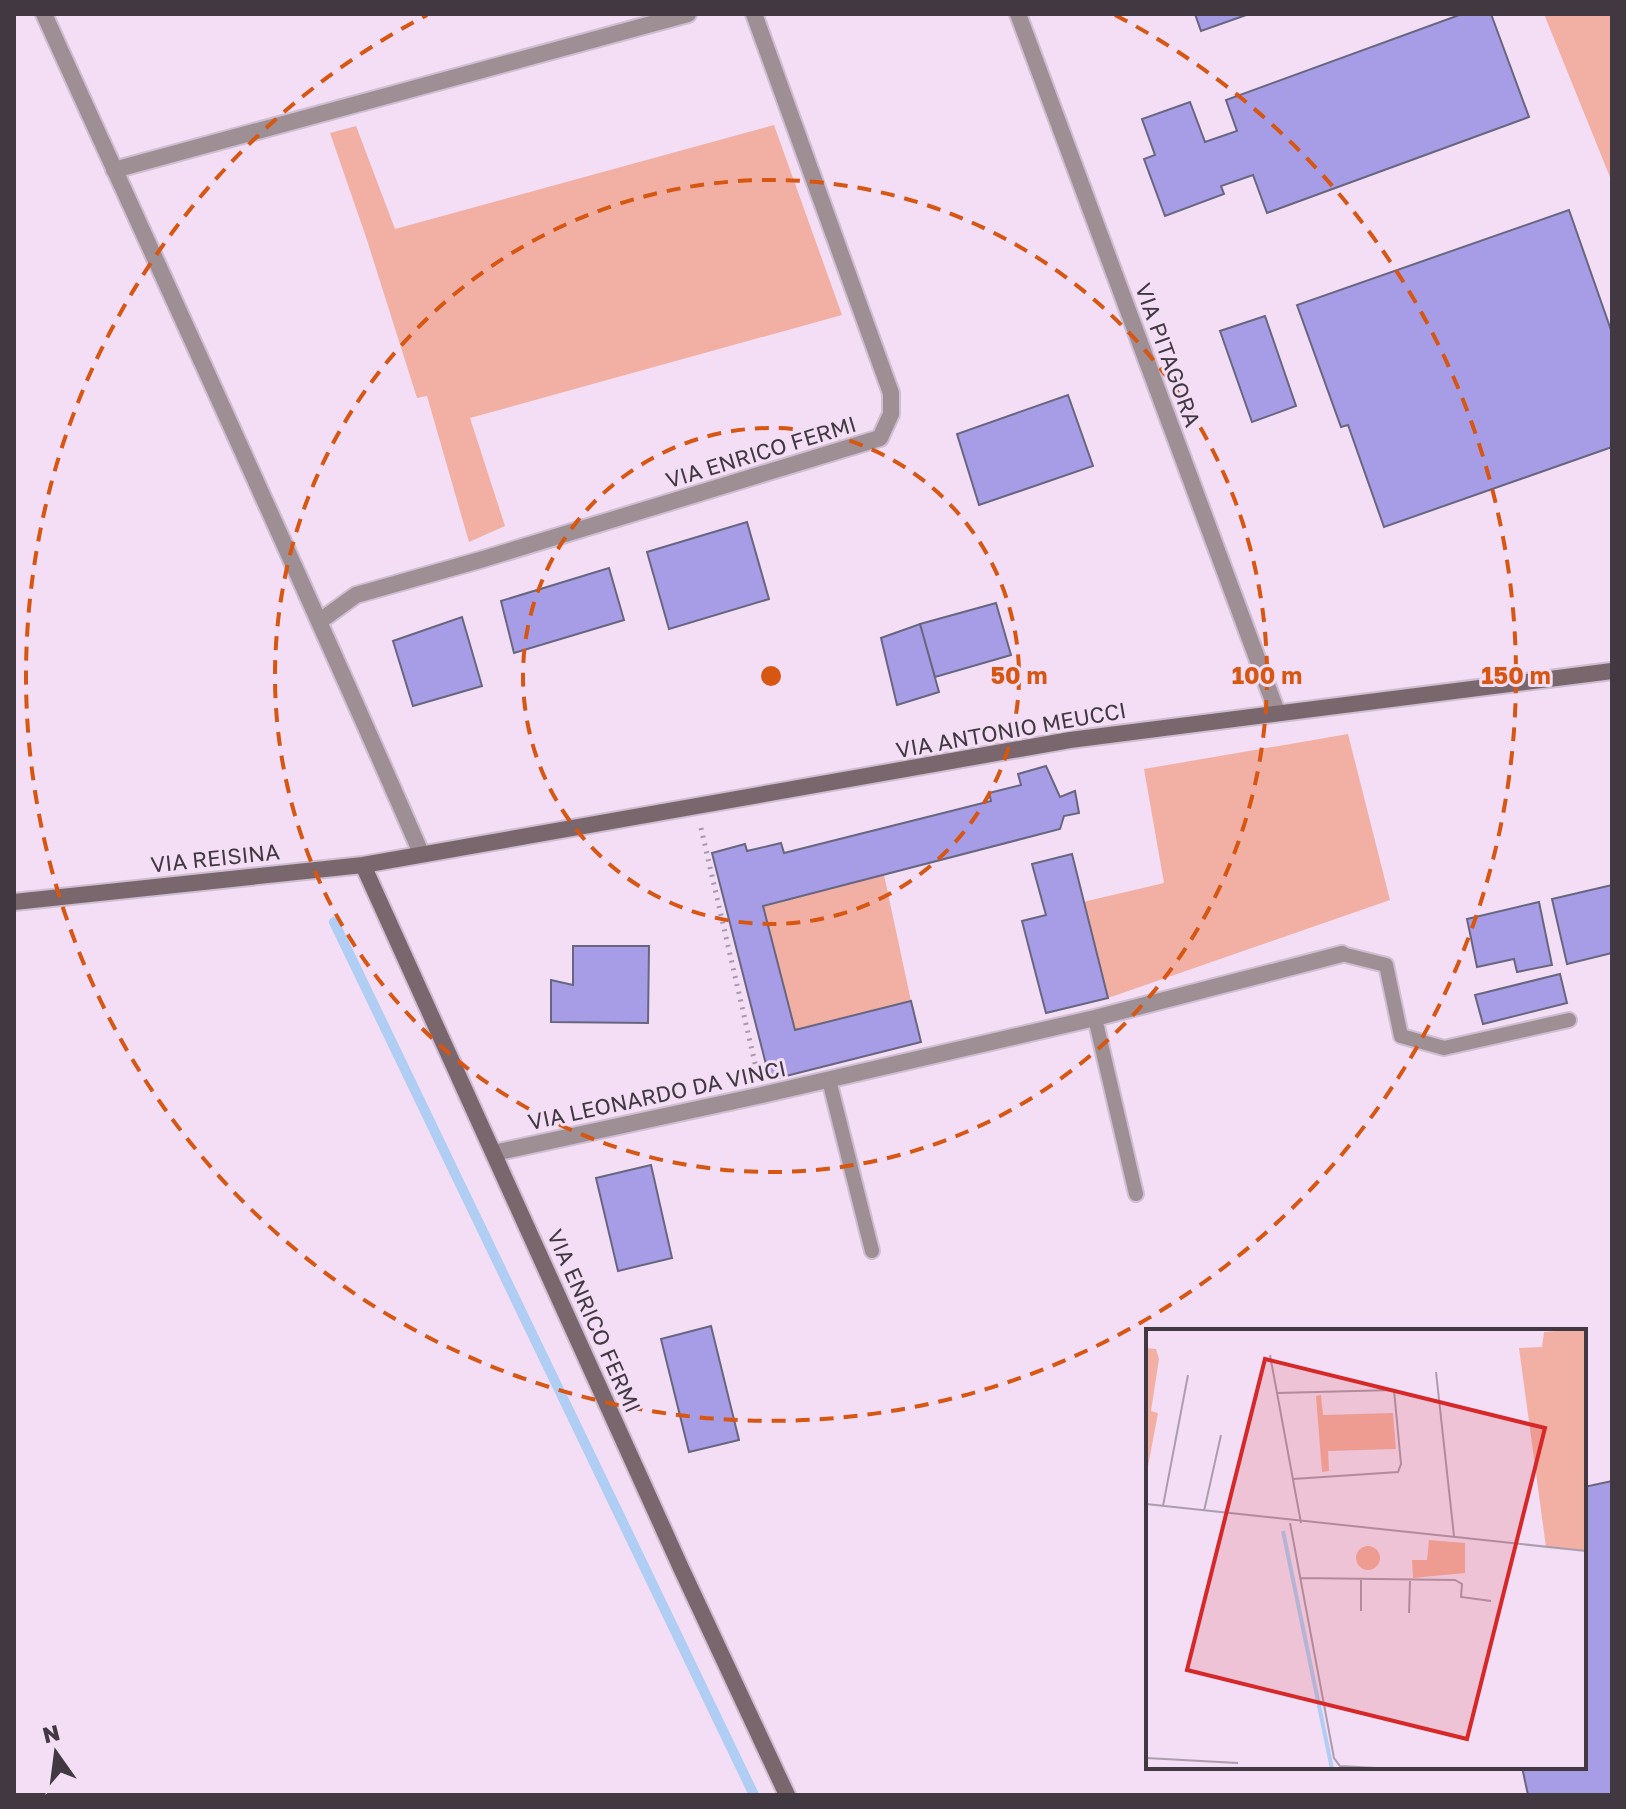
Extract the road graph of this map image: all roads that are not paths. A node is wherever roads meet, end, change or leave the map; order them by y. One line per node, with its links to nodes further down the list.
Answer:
1 (44, 14): 5 (street)
2 (688, 14): 5 (street)
3 (754, 14): 6 (street, VIA ENRICO FERMI)
4 (1018, 14): 8 (street, VIA PITAGORA)
5 (114, 170): 6 (street)
6 (320, 621): 9 (street)
7 (1612, 671): 8 (street, VIA ANTONIO MEUCCI)
8 (1277, 712): 9 (street, VIA ANTONIO MEUCCI)
9 (421, 853): 10 (street, VIA REISINA)
10 (363, 865): 11 (street, VIA REISINA); 16 (street, VIA ENRICO FERMI)
11 (14, 902)
12 (1342, 954): 13 (street, VIA LEONARDO DA VINCI); 14 (lane, VIA LEONARDO DA VINCI)
13 (1095, 1018): 15 (street, VIA LEONARDO DA VINCI); 17 (lane)
14 (1569, 1020)
15 (829, 1080): 16 (street, VIA LEONARDO DA VINCI); 18 (lane)
16 (494, 1153): 19 (street, VIA ENRICO FERMI)
17 (1136, 1194)
18 (872, 1251)
19 (787, 1795)

